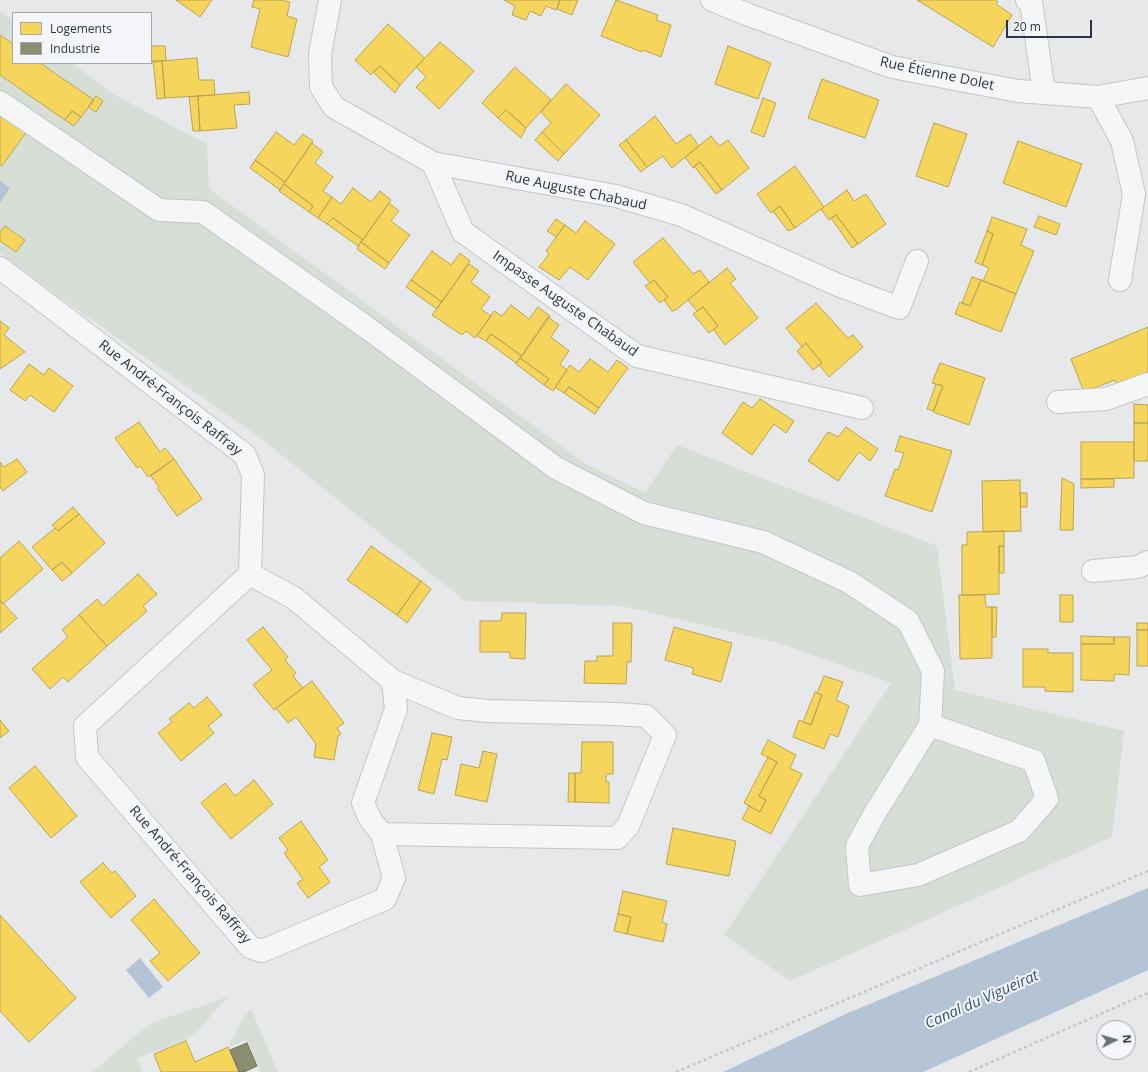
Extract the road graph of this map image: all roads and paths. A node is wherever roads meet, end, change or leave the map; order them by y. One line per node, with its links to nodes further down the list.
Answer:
1 (330, 0): 8 (street, Rue Auguste Chabaud)
2 (1027, 0): 5 (street)
3 (724, 2): 5 (street, Rue Étienne Dolet)
4 (1148, 88): 6 (street, Rue Étienne Dolet)
5 (1044, 92): 6 (street, Rue Étienne Dolet)
6 (1098, 97): 11 (street)
7 (0, 102): 19 (street)
8 (433, 163): 9 (street, Rue Auguste Chabaud); 14 (street, Impasse Auguste Chabaud)
9 (917, 261)
10 (0, 268): 17 (street, Rue André-François Raffray)
11 (1120, 280)
12 (1148, 384): 13 (street)
13 (1058, 402)
14 (862, 408)
15 (1148, 562): 16 (street)
16 (1093, 571)
17 (250, 574): 18 (street); 20 (street, Rue André-François Raffray)
18 (393, 681): 20 (street, Rue André-François Raffray); 20 (street)
19 (930, 725): 19 (street)
20 (382, 834)
21 (1148, 871): 23 (path)
22 (1148, 993): 24 (path)
23 (676, 1072)
24 (969, 1072)

